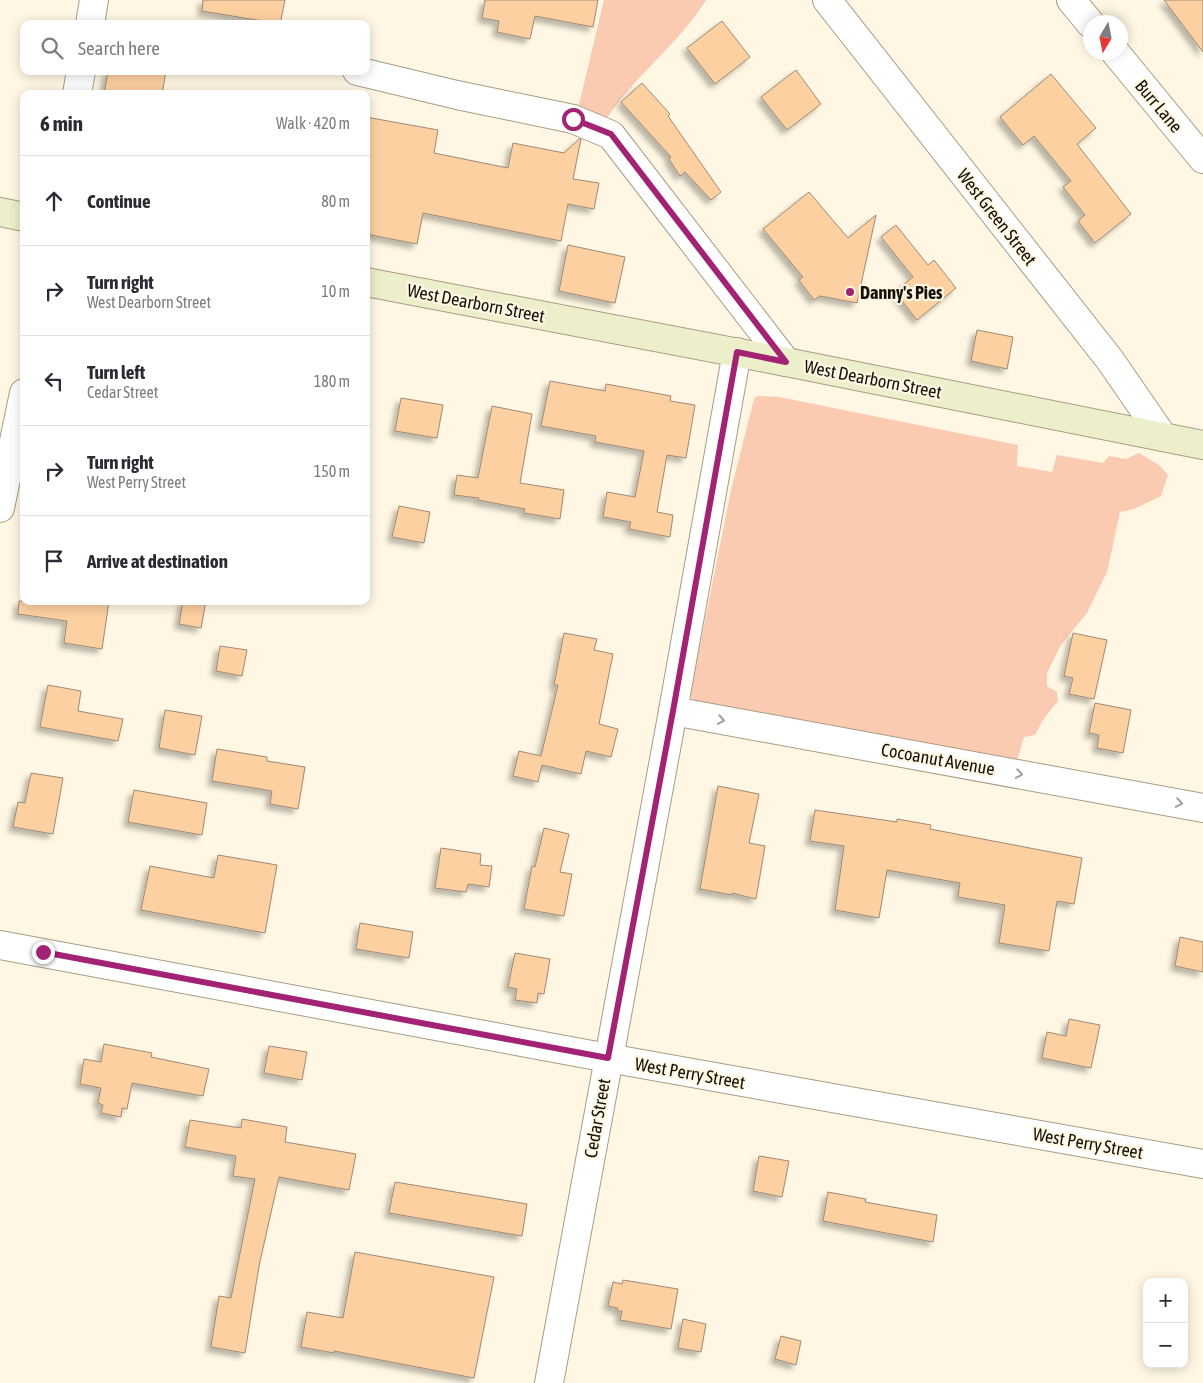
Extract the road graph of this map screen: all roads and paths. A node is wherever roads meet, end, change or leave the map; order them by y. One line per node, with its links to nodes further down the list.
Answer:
1 (827, 0): 15 (street, West Green Street)
2 (1071, 0): 3 (street)
3 (1083, 15)
4 (1122, 60): 8 (street, Burr Lane)
5 (370, 74): 13 (street)
6 (80, 75): 7 (street)
7 (78, 90)
8 (1203, 159)
9 (0, 212): 10 (street)
10 (20, 216)
11 (370, 283): 12 (street, West Dearborn Street)
12 (737, 352): 13 (street, West Dearborn Street); 18 (street, Cedar Street)
13 (786, 362): 15 (street, West Dearborn Street)
14 (20, 412): 17 (street)
15 (1163, 437): 16 (street, West Dearborn Street)
16 (1203, 445)
17 (0, 508)
18 (673, 711): 19 (street, Cocoanut Avenue, one-way to 19); 21 (street, Cedar Street)
19 (1203, 808)
20 (0, 944): 21 (street, West Perry Street)
21 (608, 1058): 22 (street, West Perry Street); 23 (street, Cedar Street)
22 (1203, 1164)
23 (549, 1383)

